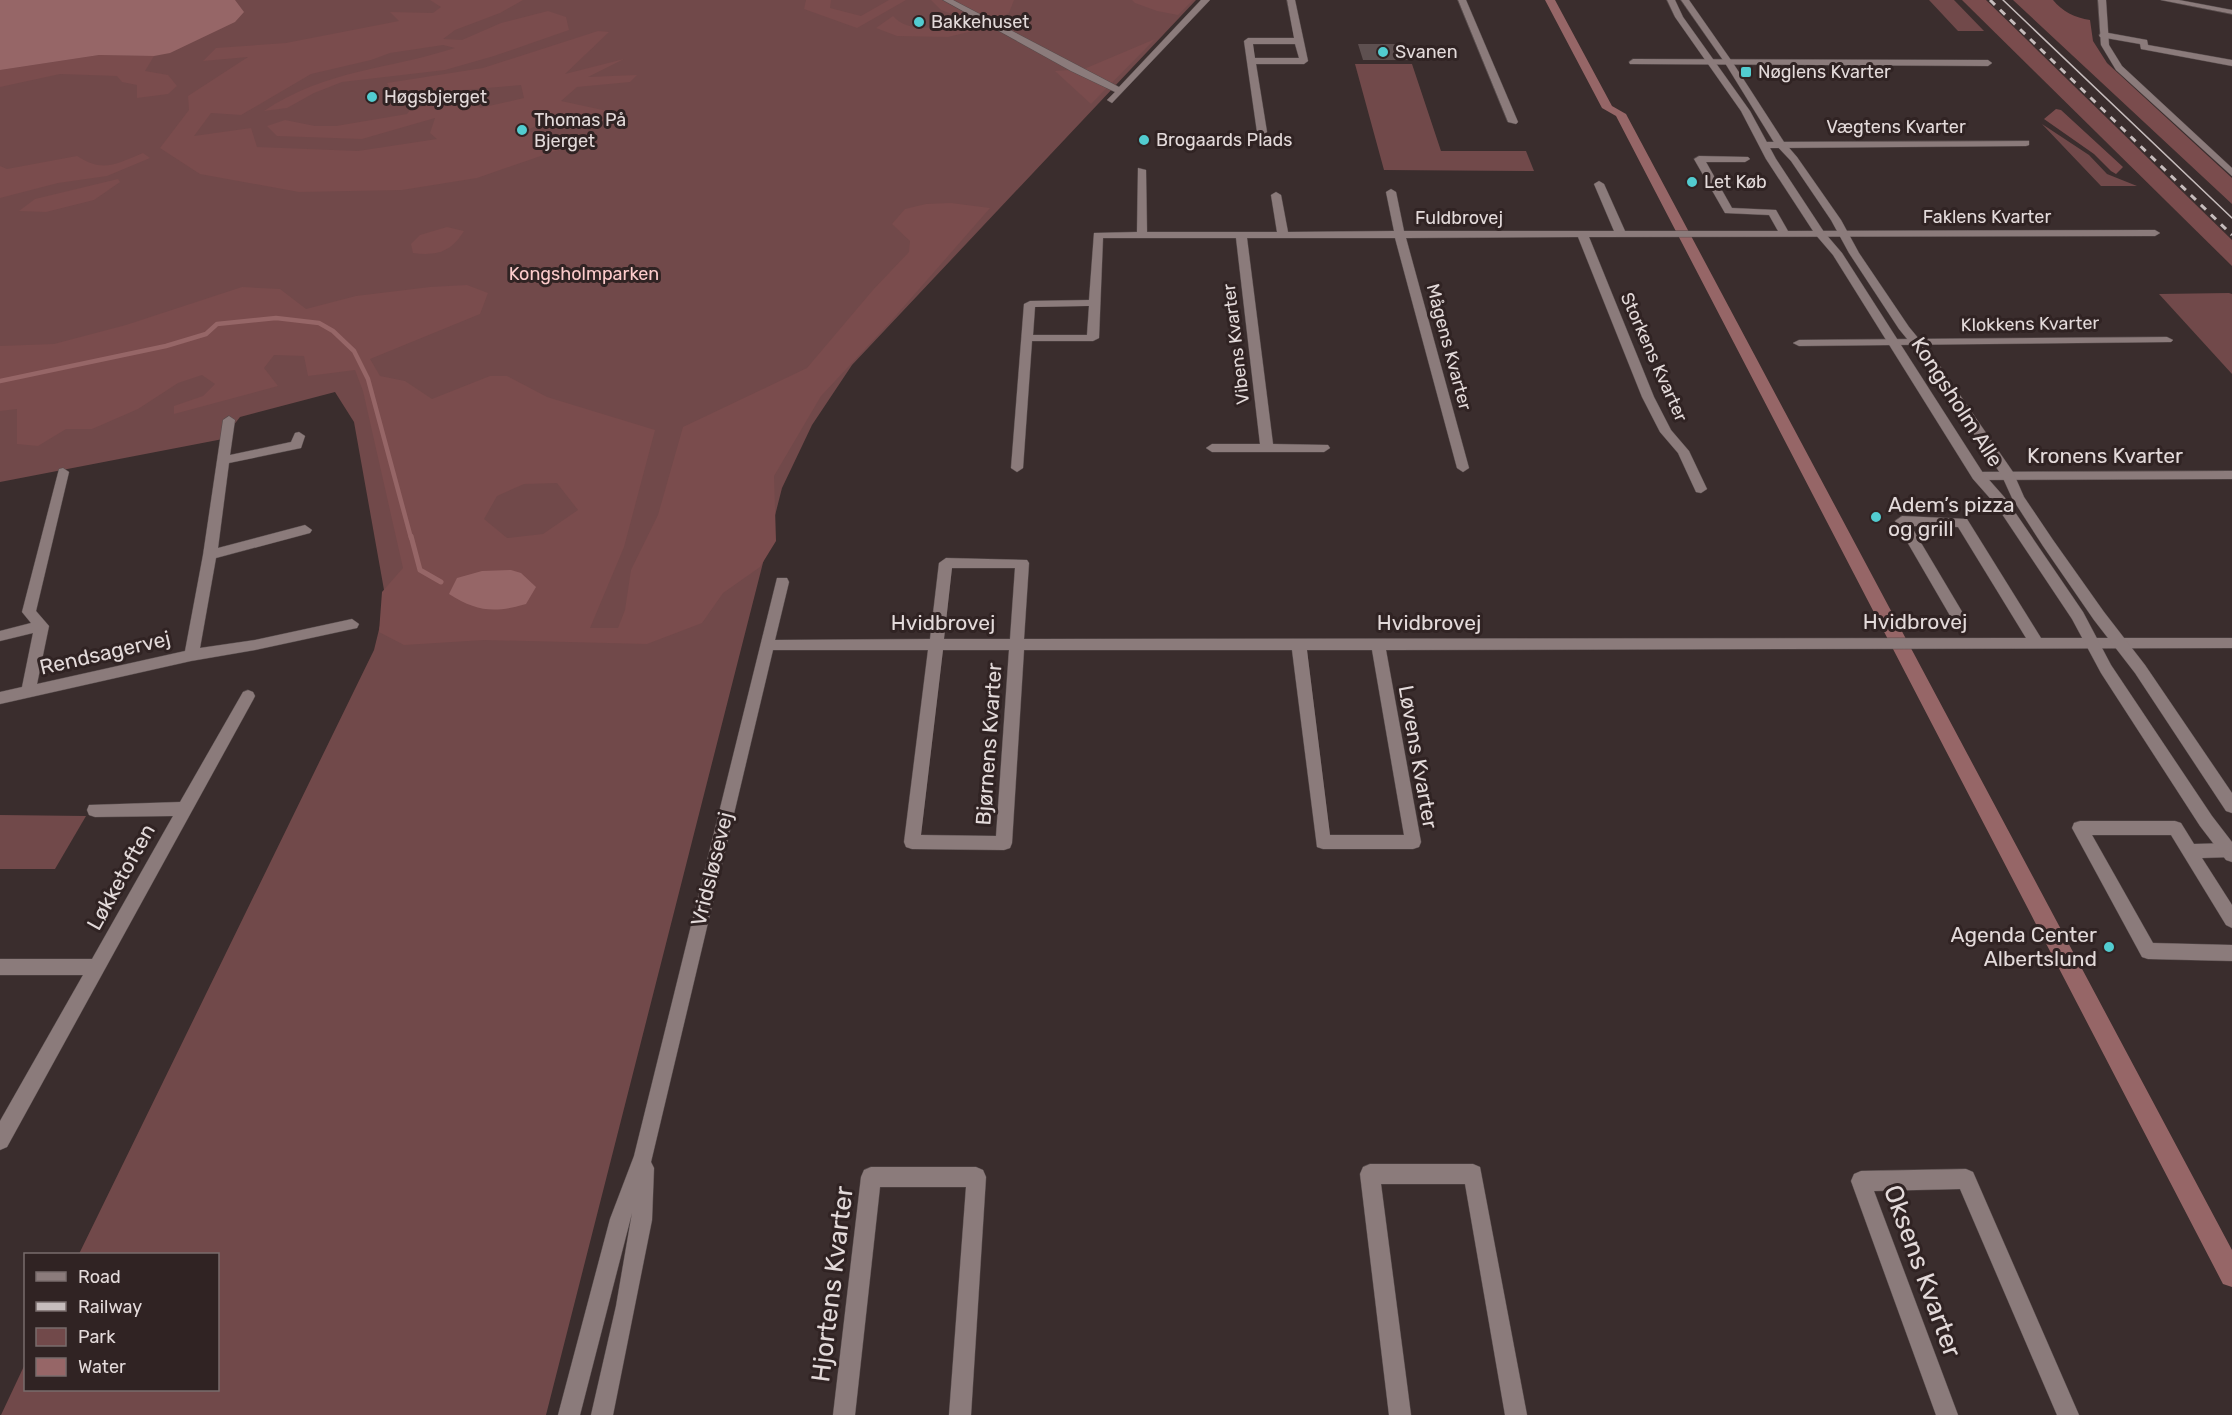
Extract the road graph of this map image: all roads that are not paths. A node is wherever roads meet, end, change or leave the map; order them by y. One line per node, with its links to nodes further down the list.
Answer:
1 (947, 0): 22 (street)
2 (1206, 0): 22 (street)
3 (1291, 0): 14 (street)
4 (1462, 0): 24 (street)
5 (1671, 0): 18 (street, Kongsholm Alle)
6 (1685, 0): 19 (street, Kongsholm Alle)
7 (2102, 0): 12 (street)
8 (2165, 0): 11 (street)
9 (2219, 0): 10 (street)
10 (2232, 2)
11 (2232, 12)
12 (2103, 35): 15 (street); 31 (street)
13 (2154, 38): 15 (street)
14 (1299, 40): 16 (street); 16 (street)
15 (2144, 42): 21 (street)
16 (1251, 61): 25 (street)
17 (1633, 62): 18 (street)
18 (1708, 63): 19 (street); 28 (street, Kongsholm Alle)
19 (1729, 63): 20 (street); 27 (street, Kongsholm Alle)
20 (1988, 63)
21 (2232, 63)
22 (1120, 91): 23 (street)
23 (1112, 100)
24 (1513, 122)
25 (1262, 132)
26 (2026, 143): 27 (street, Vægtens Kvarter)
27 (1780, 144): 28 (street, Vægtens Kvarter); 35 (street, Kongsholm Alle)
28 (1767, 145): 40 (street, Kongsholm Alle)
29 (1745, 159): 39 (street)
30 (1142, 170): 41 (street)
31 (2232, 173)
32 (1599, 184): 38 (street)
33 (1391, 192): 44 (street, Mågens Kvarter)
34 (1276, 195): 43 (street)
35 (1844, 233): 36 (street, Faklens Kvarter); 40 (street, Faklens Kvarter); 50 (street, Kongsholm Alle)
36 (2155, 233)
37 (1582, 234): 38 (street, Fuldbrovej); 44 (street, Fuldbrovej); 63 (street, Storkens Kvarter)
38 (1621, 234): 39 (street, Fuldbrovej)
39 (1785, 234): 40 (street, Fuldbrovej)
40 (1820, 234): 49 (street, Kongsholm Alle)
41 (1142, 235): 42 (street, Fuldbrovej); 45 (street, Fuldbrovej)
42 (1241, 235): 43 (street, Fuldbrovej); 54 (street, Vibens Kvarter)
43 (1283, 235): 44 (street, Fuldbrovej)
44 (1400, 235): 58 (street, Mågens Kvarter)
45 (1095, 303): 46 (street); 46 (street)
46 (1027, 338): 57 (street)
47 (2167, 340): 50 (street, Klokkens Kvarter)
48 (1799, 343): 49 (street, Klokkens Kvarter)
49 (1894, 343): 50 (street, Klokkens Kvarter); 62 (street, Kongsholm Alle)
50 (1917, 343): 60 (street, Kongsholm Alle)
51 (229, 420): 56 (street, Rendsagervej)
52 (299, 436): 56 (street)
53 (1212, 448): 54 (street)
54 (1267, 448): 55 (street)
55 (1324, 448)
56 (225, 460): 65 (street, Rendsagervej)
57 (1017, 468)
58 (1463, 468)
59 (63, 472): 69 (street, Rendsagervej)
60 (2008, 475): 61 (street, Kronens Kvarter); 62 (street, Kronens Kvarter); 73 (street, Kongsholm Alle)
61 (2232, 475)
62 (1978, 476): 72 (street, Kongsholm Alle)
63 (1701, 489)
64 (305, 530): 65 (street)
65 (210, 555): 80 (street, Rendsagervej)
66 (782, 582): 77 (street, Vridsløsevej)
67 (1957, 615): 71 (street)
68 (352, 624): 80 (street, Rendsagervej)
69 (42, 626): 70 (street, Rendsagervej); 81 (street, Rendsagervej)
70 (0, 636)
71 (2036, 642): 72 (street, Hvidbrovej); 79 (street, Hvidbrovej)
72 (2091, 642): 73 (street, Hvidbrovej); 88 (street, Kongsholm Alle)
73 (2119, 642): 74 (street, Hvidbrovej); 84 (street, Kongsholm Alle)
74 (2232, 643)
75 (936, 644): 76 (street, Hvidbrovej); 76 (street); 76 (street, Bjørnens Kvarter); 77 (street, Hvidbrovej)
76 (1017, 644): 78 (street, Hvidbrovej)
77 (767, 645): 94 (street, Vridsløsevej)
78 (1299, 645): 79 (street, Hvidbrovej); 79 (street, Løvens Kvarter)
79 (1378, 645)
80 (191, 655): 81 (street, Rendsagervej)
81 (28, 692): 83 (street, Rendsagervej)
82 (248, 696): 85 (street, Løkketoften)
83 (0, 698)
84 (2232, 806)
85 (184, 809): 86 (street, Løkketoften); 92 (street, Løkketoften)
86 (95, 810)
87 (2190, 851): 88 (street); 89 (street); 90 (street)
88 (2231, 852)
89 (2232, 920)
90 (2232, 952)
91 (0, 967): 92 (street)
92 (97, 967): 93 (street, Løkketoften)
93 (0, 1140)
94 (644, 1156): 95 (street, Vridsløsevej); 96 (street, Vridsløsevej)
95 (569, 1415)
96 (602, 1415)
97 (844, 1415): 98 (street, Hjortens Kvarter)
98 (960, 1415)
99 (1400, 1415): 100 (street)
100 (1516, 1415)
101 (1947, 1415): 102 (street, Oksens Kvarter)
102 (2068, 1415)

